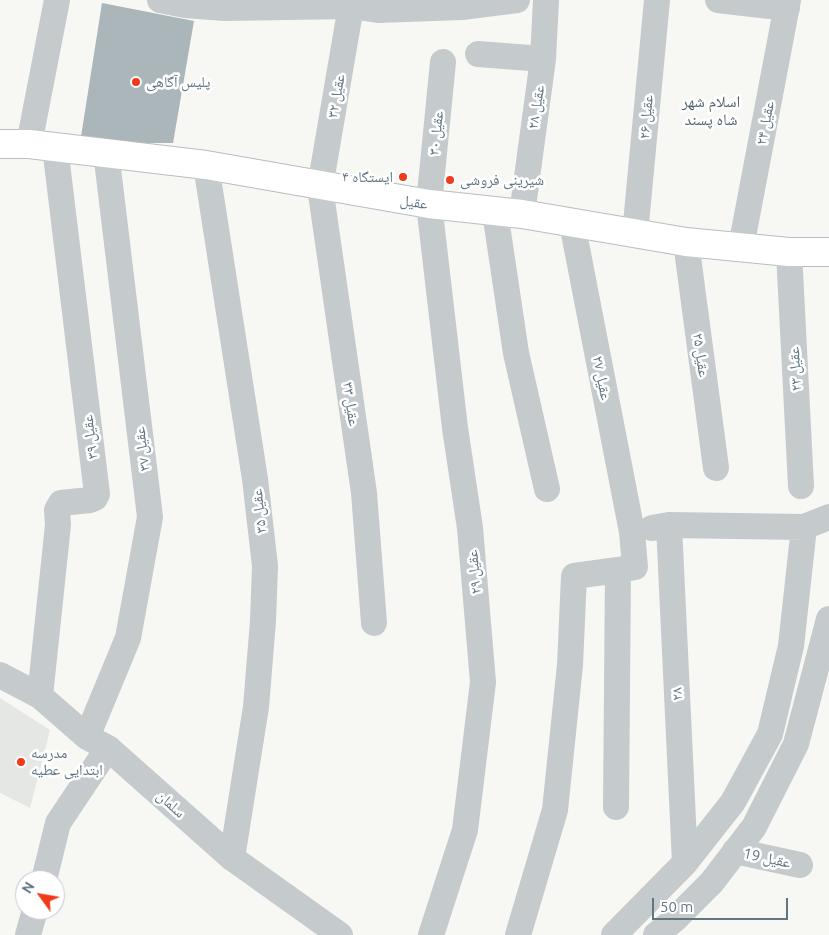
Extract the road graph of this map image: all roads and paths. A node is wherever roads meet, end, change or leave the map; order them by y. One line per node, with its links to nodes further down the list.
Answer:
1 (57, 0): 16 (street)
2 (160, 0): 8 (street)
3 (517, 0): 7 (street)
4 (546, 0): 13 (street, ۲۸ عقیل)
5 (657, 0): 25 (street, عقیل ۲۶)
6 (718, 0): 9 (street)
7 (486, 2): 10 (street)
8 (242, 4): 11 (street)
9 (788, 4): 27 (street, عقیل ۲۴)
10 (377, 5): 11 (street)
11 (352, 6): 20 (street, عقیل ۳۲)
12 (478, 54): 13 (street)
13 (543, 59): 23 (street, ۲۸ عقیل)
14 (443, 62): 21 (street, عقیل ۳۰)
15 (0, 144): 16 (main road, عقیل)
16 (28, 144): 17 (main road, عقیل)
17 (55, 147): 18 (main road, عقیل); 41 (street, عقیل ۳۹)
18 (106, 152): 19 (main road, عقیل); 42 (street, عقیل ۳۷)
19 (206, 165): 20 (main road, عقیل); 45 (street, عقیل ۳۵)
20 (320, 187): 21 (main road, عقیل); 39 (street, عقیل ۳۳)
21 (429, 204): 22 (main road, عقیل); 52 (street, عقیل ۲۹)
22 (495, 212): 23 (main road, عقیل); 32 (street)
23 (522, 214): 24 (main road, عقیل)
24 (572, 223): 25 (main road, عقیل); 36 (street, عقیل ۲۷)
25 (635, 234): 26 (main road, عقیل)
26 (686, 242): 27 (main road, عقیل); 30 (street, عقیل ۲۵)
27 (741, 247): 28 (main road, عقیل)
28 (789, 252): 29 (main road, عقیل); 31 (street, عقیل ۲۳)
29 (829, 252)
30 (716, 468)
31 (801, 486)
32 (547, 489)
33 (829, 517): 35 (street)
34 (669, 525): 35 (street); 36 (street); 46 (street, ۲۸)
35 (804, 528): 46 (street)
36 (632, 532): 37 (street, عقیل ۲۷)
37 (618, 570): 43 (street); 53 (street)
38 (829, 619): 44 (street)
39 (374, 622)
40 (0, 675): 41 (street, سلمان)
41 (40, 696): 42 (street, سلمان)
42 (97, 742): 45 (street, سلمان); 48 (street, عقیل ۳۷)
43 (616, 807)
44 (735, 851): 47 (street, عقیل 19); 55 (street)
45 (232, 858): 51 (street, سلمان)
46 (684, 862): 54 (street)
47 (800, 865)
48 (46, 870)
49 (32, 920): 50 (street)
50 (28, 935)
51 (340, 935)
52 (431, 935)
53 (518, 935)
54 (614, 935)
55 (656, 935)

